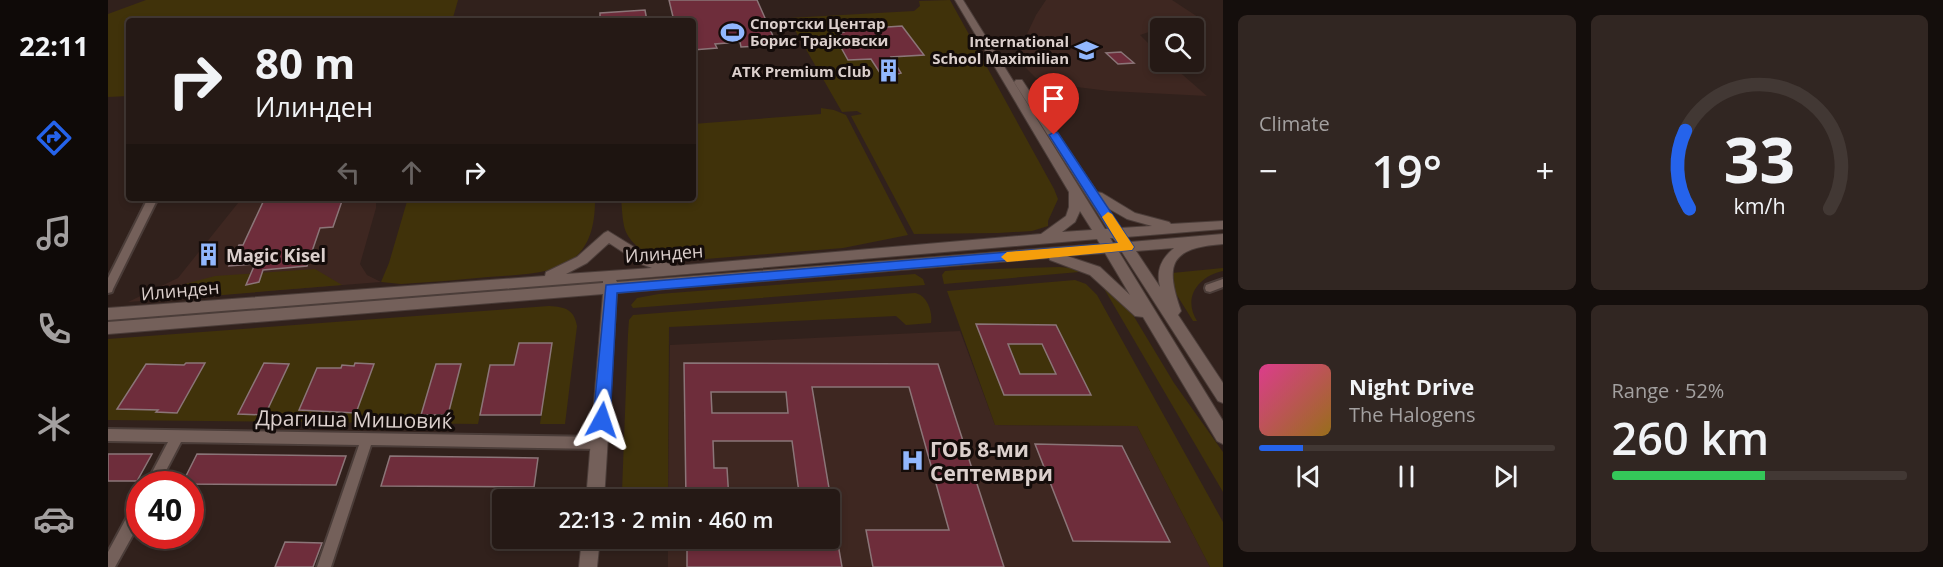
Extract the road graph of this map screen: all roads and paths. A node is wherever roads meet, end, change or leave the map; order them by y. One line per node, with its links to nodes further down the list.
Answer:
1 (959, 0): 4 (street)
2 (966, 0): 3 (street)
3 (1090, 188): 7 (street); 8 (street)
4 (1073, 189): 9 (street); 11 (street)
5 (152, 201): 21 (street)
6 (1223, 225): 7 (street, Илинден)
7 (1191, 228): 8 (street, Илинден)
8 (1118, 233): 9 (street, Илинден); 13 (street)
9 (1100, 234): 11 (street, Илинден); 14 (street)
10 (1223, 239): 12 (street, Илинден)
11 (1025, 240): 16 (street, Илинден)
12 (1203, 241): 13 (street, Илинден); 25 (street)
13 (1127, 247): 14 (street, Илинден); 25 (street)
14 (1108, 249): 15 (street, Илинден); 24 (street)
15 (1035, 255): 18 (street, Илинден); 24 (street)
16 (686, 270): 17 (street); 18 (street, Илинден)
17 (535, 281): 18 (street, Илинден); 22 (street, Илинден)
18 (610, 282): 23 (street, Илинден); 31 (street)
19 (1223, 284): 20 (street)
20 (1210, 288)
21 (108, 289)
22 (108, 314)
23 (108, 328)
24 (1157, 329): 29 (street)
25 (1180, 330): 26 (street)
26 (1223, 396)
27 (108, 435): 28 (street, Драгиша Мишовиќ)
28 (178, 436): 30 (street, Драгиша Мишовиќ); 32 (street)
29 (1223, 436)
30 (367, 439): 31 (street, Драгиша Мишовиќ); 37 (street)
31 (600, 443): 33 (street)
32 (159, 471)
33 (596, 489)
34 (126, 533): 36 (street)
35 (590, 549): 38 (street)
36 (108, 566)
37 (324, 567)
38 (588, 567)

